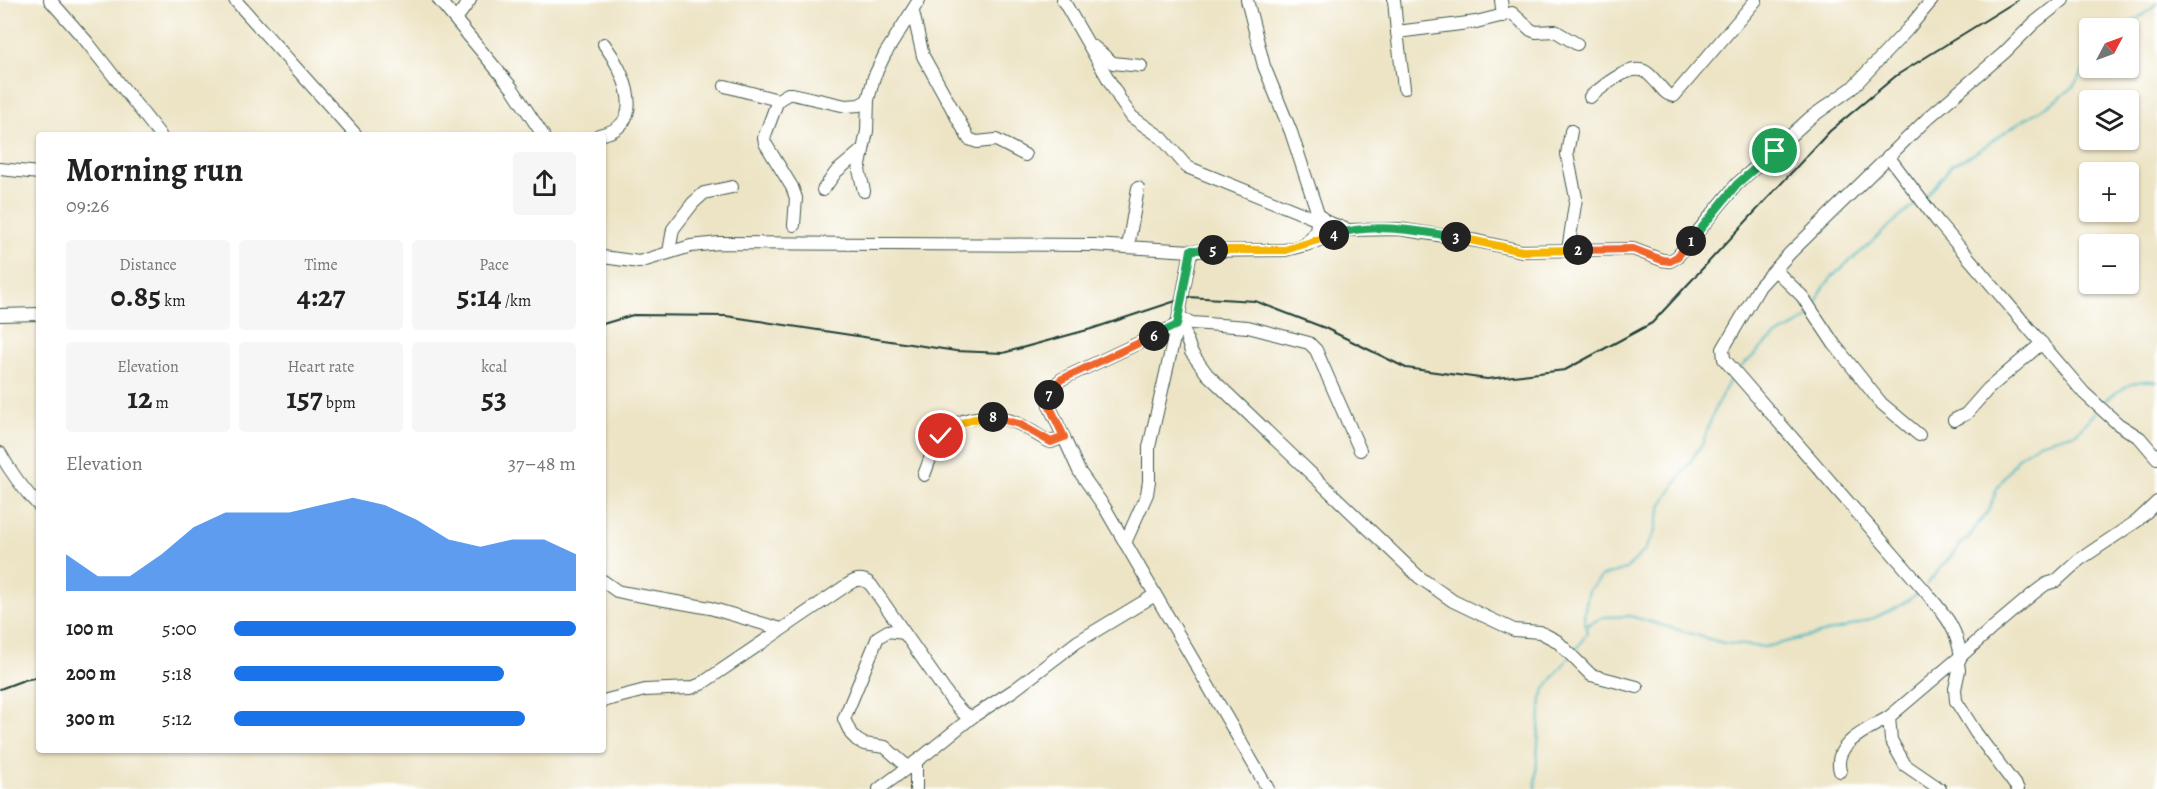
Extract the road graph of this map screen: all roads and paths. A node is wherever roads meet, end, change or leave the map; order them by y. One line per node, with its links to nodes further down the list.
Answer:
1 (50, 0): 27 (street)
2 (235, 0): 28 (street)
3 (439, 0): 16 (street)
4 (470, 0): 16 (street)
5 (919, 0): 14 (street)
6 (1063, 0): 40 (street)
7 (1075, 0): 20 (street)
8 (1247, 0): 40 (street)
9 (1394, 0): 17 (street)
10 (1501, 0): 15 (street)
11 (1756, 0): 23 (street)
12 (1932, 0): 46 (street)
13 (2063, 0): 33 (street)
14 (913, 12): 25 (street); 32 (street)
15 (1503, 15): 17 (street); 19 (street)
16 (456, 19): 29 (street)
17 (1397, 32): 22 (street)
18 (604, 44): 30 (street)
19 (1577, 44)
20 (1141, 66)
21 (725, 86): 24 (street)
22 (1404, 88)
23 (1590, 97)
24 (778, 100): 25 (street); 41 (street)
25 (868, 100): 31 (street)
26 (1571, 131): 46 (street)
27 (154, 132)
28 (353, 132)
29 (541, 132)
30 (606, 133)
31 (862, 150): 38 (street); 39 (street)
32 (1025, 155)
33 (1888, 156): 49 (street); 53 (street)
34 (0, 169): 35 (street)
35 (36, 173)
36 (732, 187): 47 (street)
37 (1138, 188): 44 (street)
38 (823, 190)
39 (864, 191)
40 (1318, 217): 42 (street); 43 (street)
41 (794, 225)
42 (1348, 231): 43 (street); 46 (street)
43 (1305, 245): 45 (street)
44 (1128, 247): 45 (street); 47 (street)
45 (1191, 250): 52 (street)
46 (1568, 250)
47 (669, 252): 48 (street)
48 (606, 255)
49 (1775, 270): 55 (street); 68 (street)
50 (36, 314): 51 (street)
51 (0, 315)
52 (1179, 320): 56 (street); 57 (street); 63 (street); 69 (street)
53 (2042, 343): 54 (street); 59 (street)
54 (1954, 420)
55 (1919, 435)
56 (1064, 437): 60 (street); 63 (street)
57 (1359, 450)
58 (0, 453): 62 (street)
59 (2157, 458)
60 (924, 475)
61 (2157, 502): 68 (street)
62 (36, 503)
63 (1125, 543): 65 (street)
64 (606, 583): 66 (street)
65 (1155, 595): 71 (street); 77 (street)
66 (781, 629): 67 (street); 70 (street)
67 (904, 633): 71 (street); 73 (street)
68 (1961, 656): 72 (street); 79 (street)
69 (1637, 687)
70 (606, 700)
71 (972, 717): 73 (street)
72 (1889, 717): 74 (street); 78 (street)
73 (913, 765): 75 (street); 76 (street)
74 (1840, 771)
75 (879, 789)
76 (916, 789)
77 (1268, 789)
78 (1940, 789)
79 (2018, 789)

